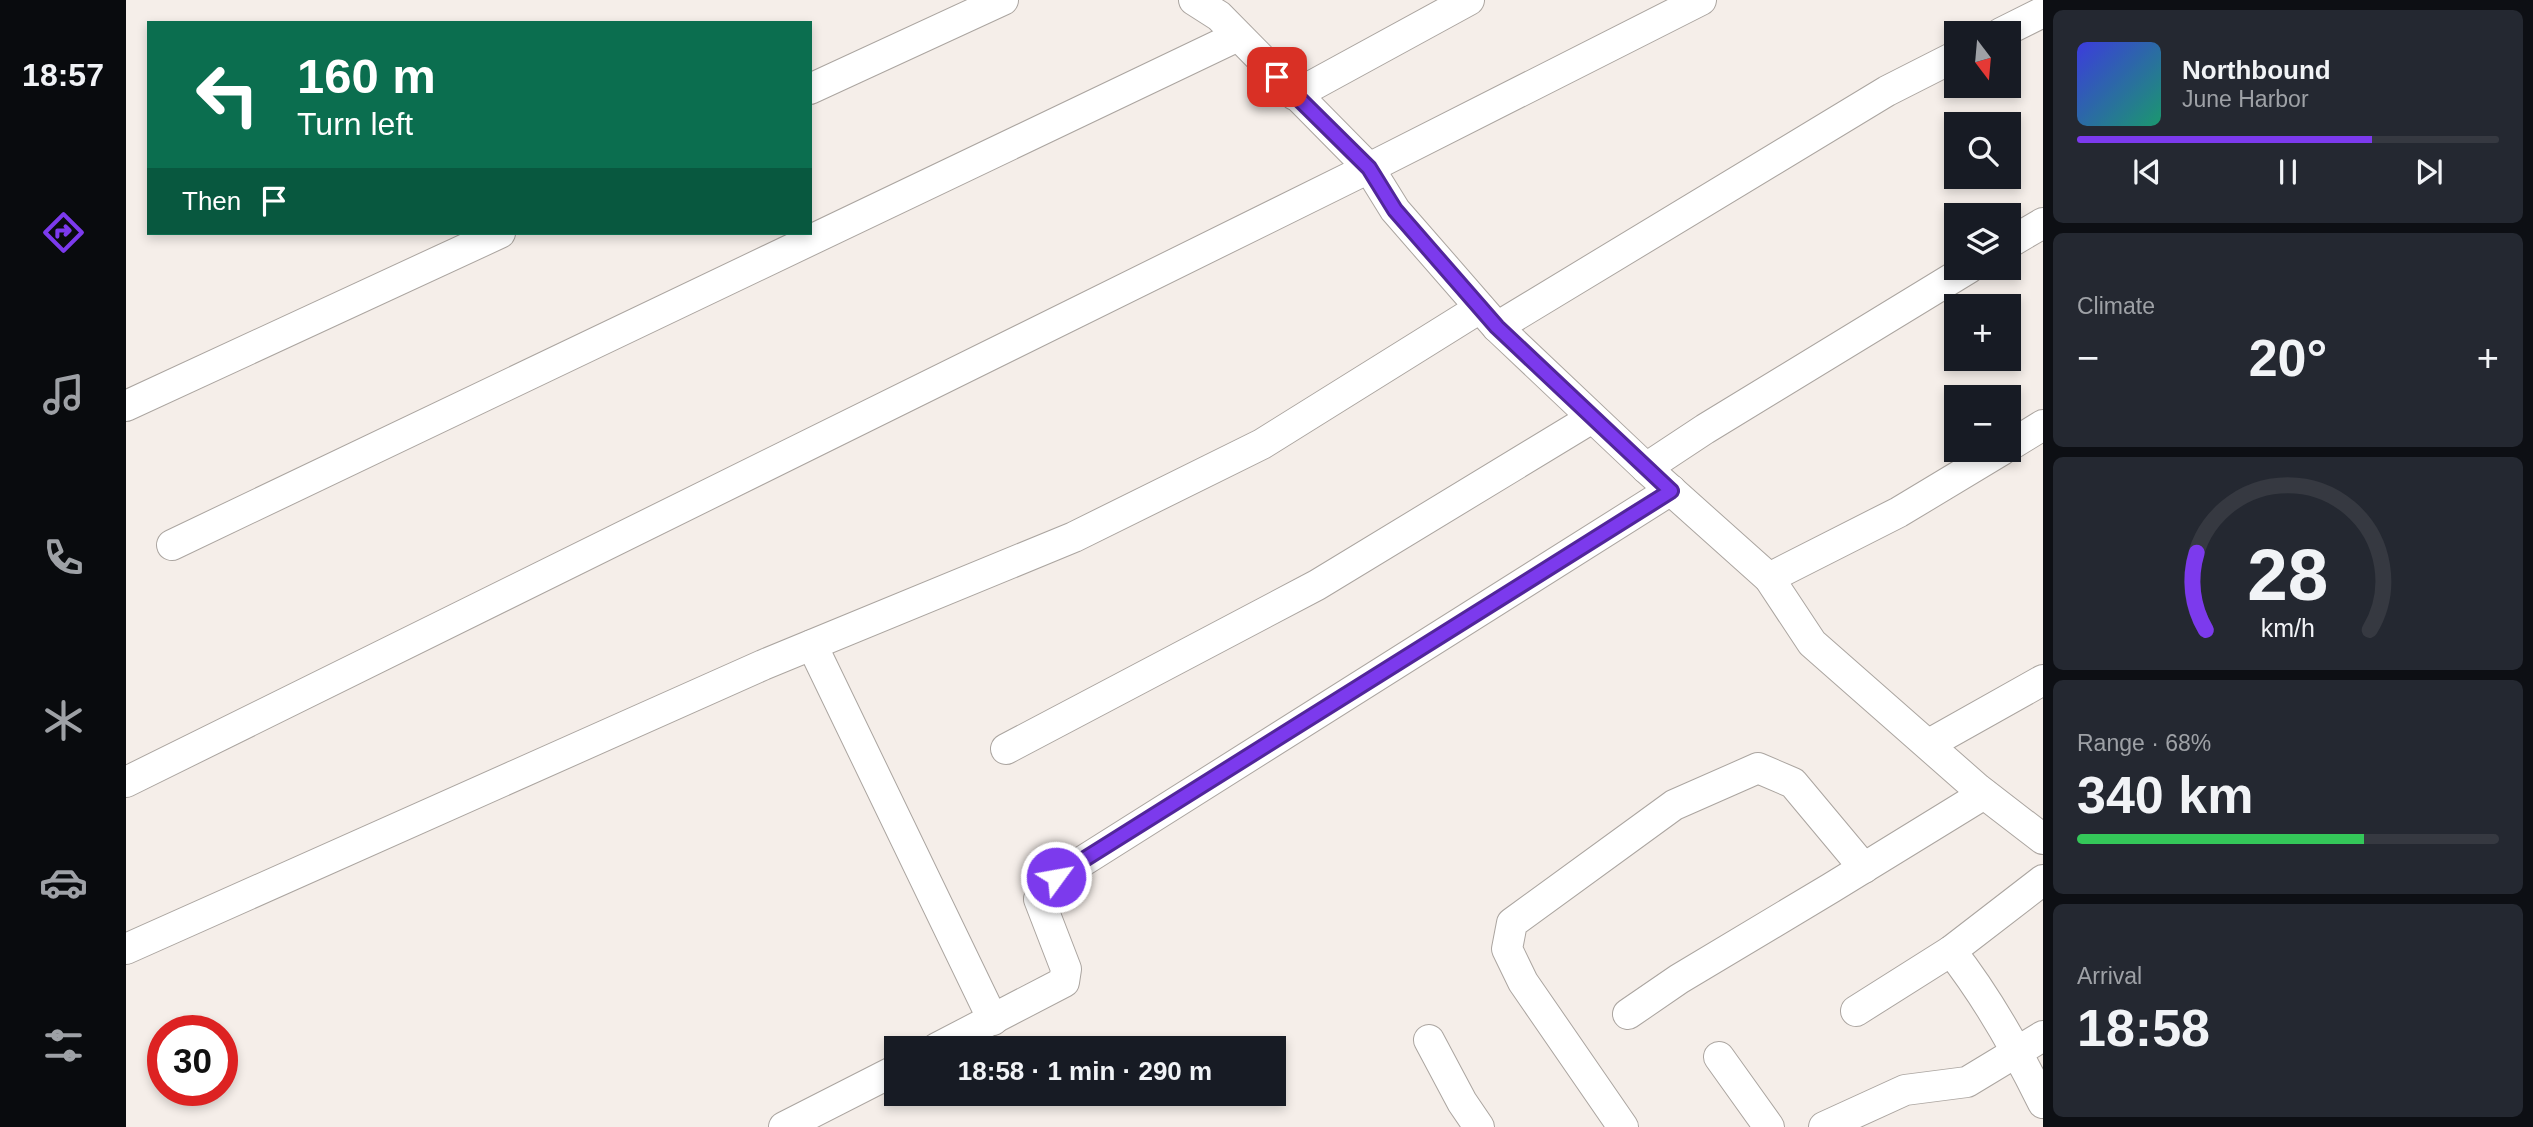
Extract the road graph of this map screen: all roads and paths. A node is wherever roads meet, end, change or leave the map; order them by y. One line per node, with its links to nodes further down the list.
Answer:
1 (1003, 0): 9 (street)
2 (1194, 0): 7 (street)
3 (1469, 0): 10 (street)
4 (1701, 0): 11 (street)
5 (2043, 12): 6 (street)
6 (2021, 23)
7 (1238, 36): 10 (street); 24 (street)
8 (1944, 62): 16 (street)
9 (812, 88)
10 (1295, 95): 11 (street)
11 (1369, 168): 16 (street); 30 (street)
12 (2043, 223): 14 (street)
13 (496, 235): 17 (street)
14 (2021, 236)
15 (1949, 280): 22 (street)
16 (1488, 317): 18 (street); 26 (street)
17 (126, 406)
18 (1592, 418): 22 (street); 29 (street)
19 (2043, 425): 20 (street)
20 (2021, 439)
21 (1983, 462): 25 (street)
22 (1646, 468): 23 (street)
23 (1671, 491): 25 (street); 39 (street)
24 (172, 545)
25 (1769, 578): 28 (street)
26 (811, 645): 35 (street); 39 (street)
27 (2043, 680): 28 (street)
28 (1929, 744): 31 (street)
29 (1006, 749)
30 (126, 782)
31 (1984, 793): 32 (street); 33 (street)
32 (2043, 839)
33 (1864, 868): 38 (street); 49 (street)
34 (2043, 880): 36 (street)
35 (126, 949)
36 (1951, 951): 37 (street); 43 (street)
37 (1856, 1011)
38 (1628, 1014)
39 (993, 1020): 40 (street)
40 (961, 1036)
41 (2043, 1036): 43 (street)
42 (1429, 1040): 48 (street)
43 (2018, 1051): 46 (street); 51 (street)
44 (1719, 1056): 50 (street)
45 (884, 1076): 47 (street)
46 (2043, 1103)
47 (784, 1127)
48 (1479, 1127)
49 (1623, 1127)
50 (1769, 1127)
51 (1825, 1127)

